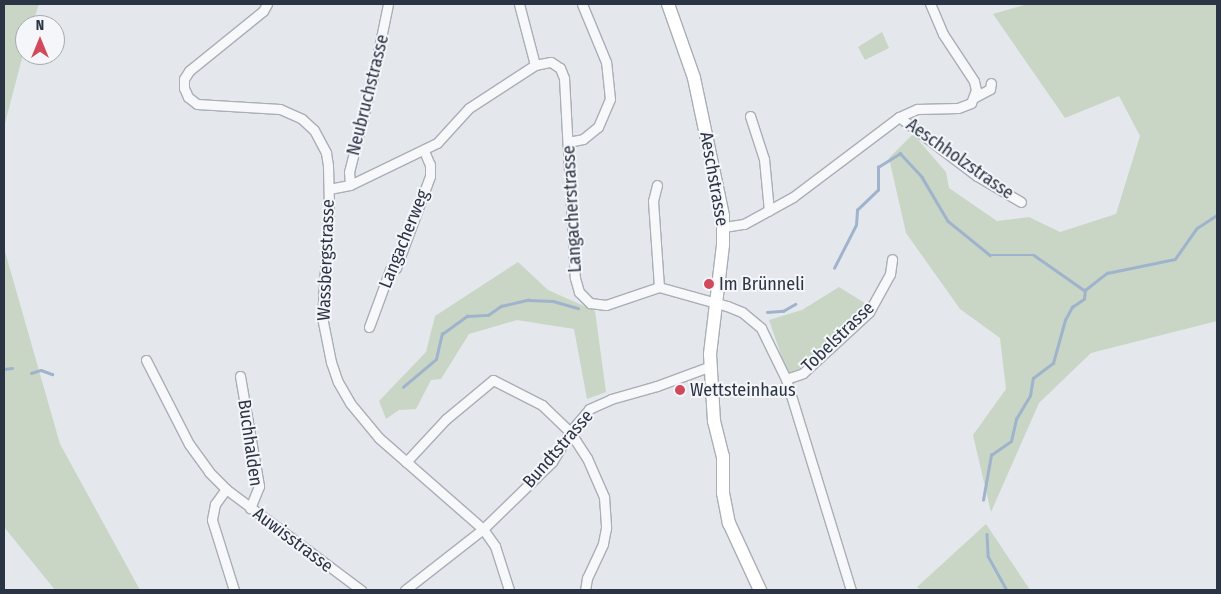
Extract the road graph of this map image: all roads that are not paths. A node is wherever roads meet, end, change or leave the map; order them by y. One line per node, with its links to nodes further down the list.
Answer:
1 (267, 4): 16 (street, Wassbergstrasse)
2 (388, 4): 14 (street, Neubruchstrasse)
3 (519, 4): 7 (street)
4 (582, 4): 12 (street)
5 (668, 4): 19 (main road, Aeschstrasse)
6 (930, 4): 9 (street)
7 (535, 65): 12 (street, Langacherstrasse); 13 (street)
8 (992, 83): 9 (street)
9 (975, 97): 11 (street)
10 (750, 116): 18 (street)
11 (898, 117): 17 (street, Aeschholzstrasse); 18 (street)
12 (568, 142): 21 (street, Langacherstrasse)
13 (424, 151): 14 (street); 23 (street, Langacherweg)
14 (350, 185): 16 (street)
15 (658, 185): 21 (street)
16 (329, 189): 29 (street, Wassbergstrasse)
17 (1021, 202)
18 (769, 211): 19 (street)
19 (724, 227): 22 (main road, Aeschstrasse)
20 (892, 259): 27 (street, Tobelstrasse)
21 (659, 287): 22 (street)
22 (715, 303): 25 (main road, Aeschstrasse); 27 (street)
23 (369, 327)
24 (146, 360): 30 (street, Auwisstrasse)
25 (711, 366): 28 (street, Bundtstrasse); 38 (main road, Aeschstrasse)
26 (240, 376): 31 (street, Buchhalden)
27 (786, 379): 39 (street)
28 (570, 432): 29 (street); 32 (street, Bundtstrasse); 37 (street)
29 (406, 462): 32 (street, Wassbergstrasse)
30 (226, 489): 31 (street, Auwisstrasse); 33 (street)
31 (250, 508): 34 (street, Auwisstrasse)
32 (483, 529): 35 (street, Bundtstrasse); 36 (street, Wassbergstrasse)
33 (234, 590)
34 (360, 590)
35 (405, 590)
36 (509, 590)
37 (585, 590)
38 (760, 590)
39 (851, 590)

